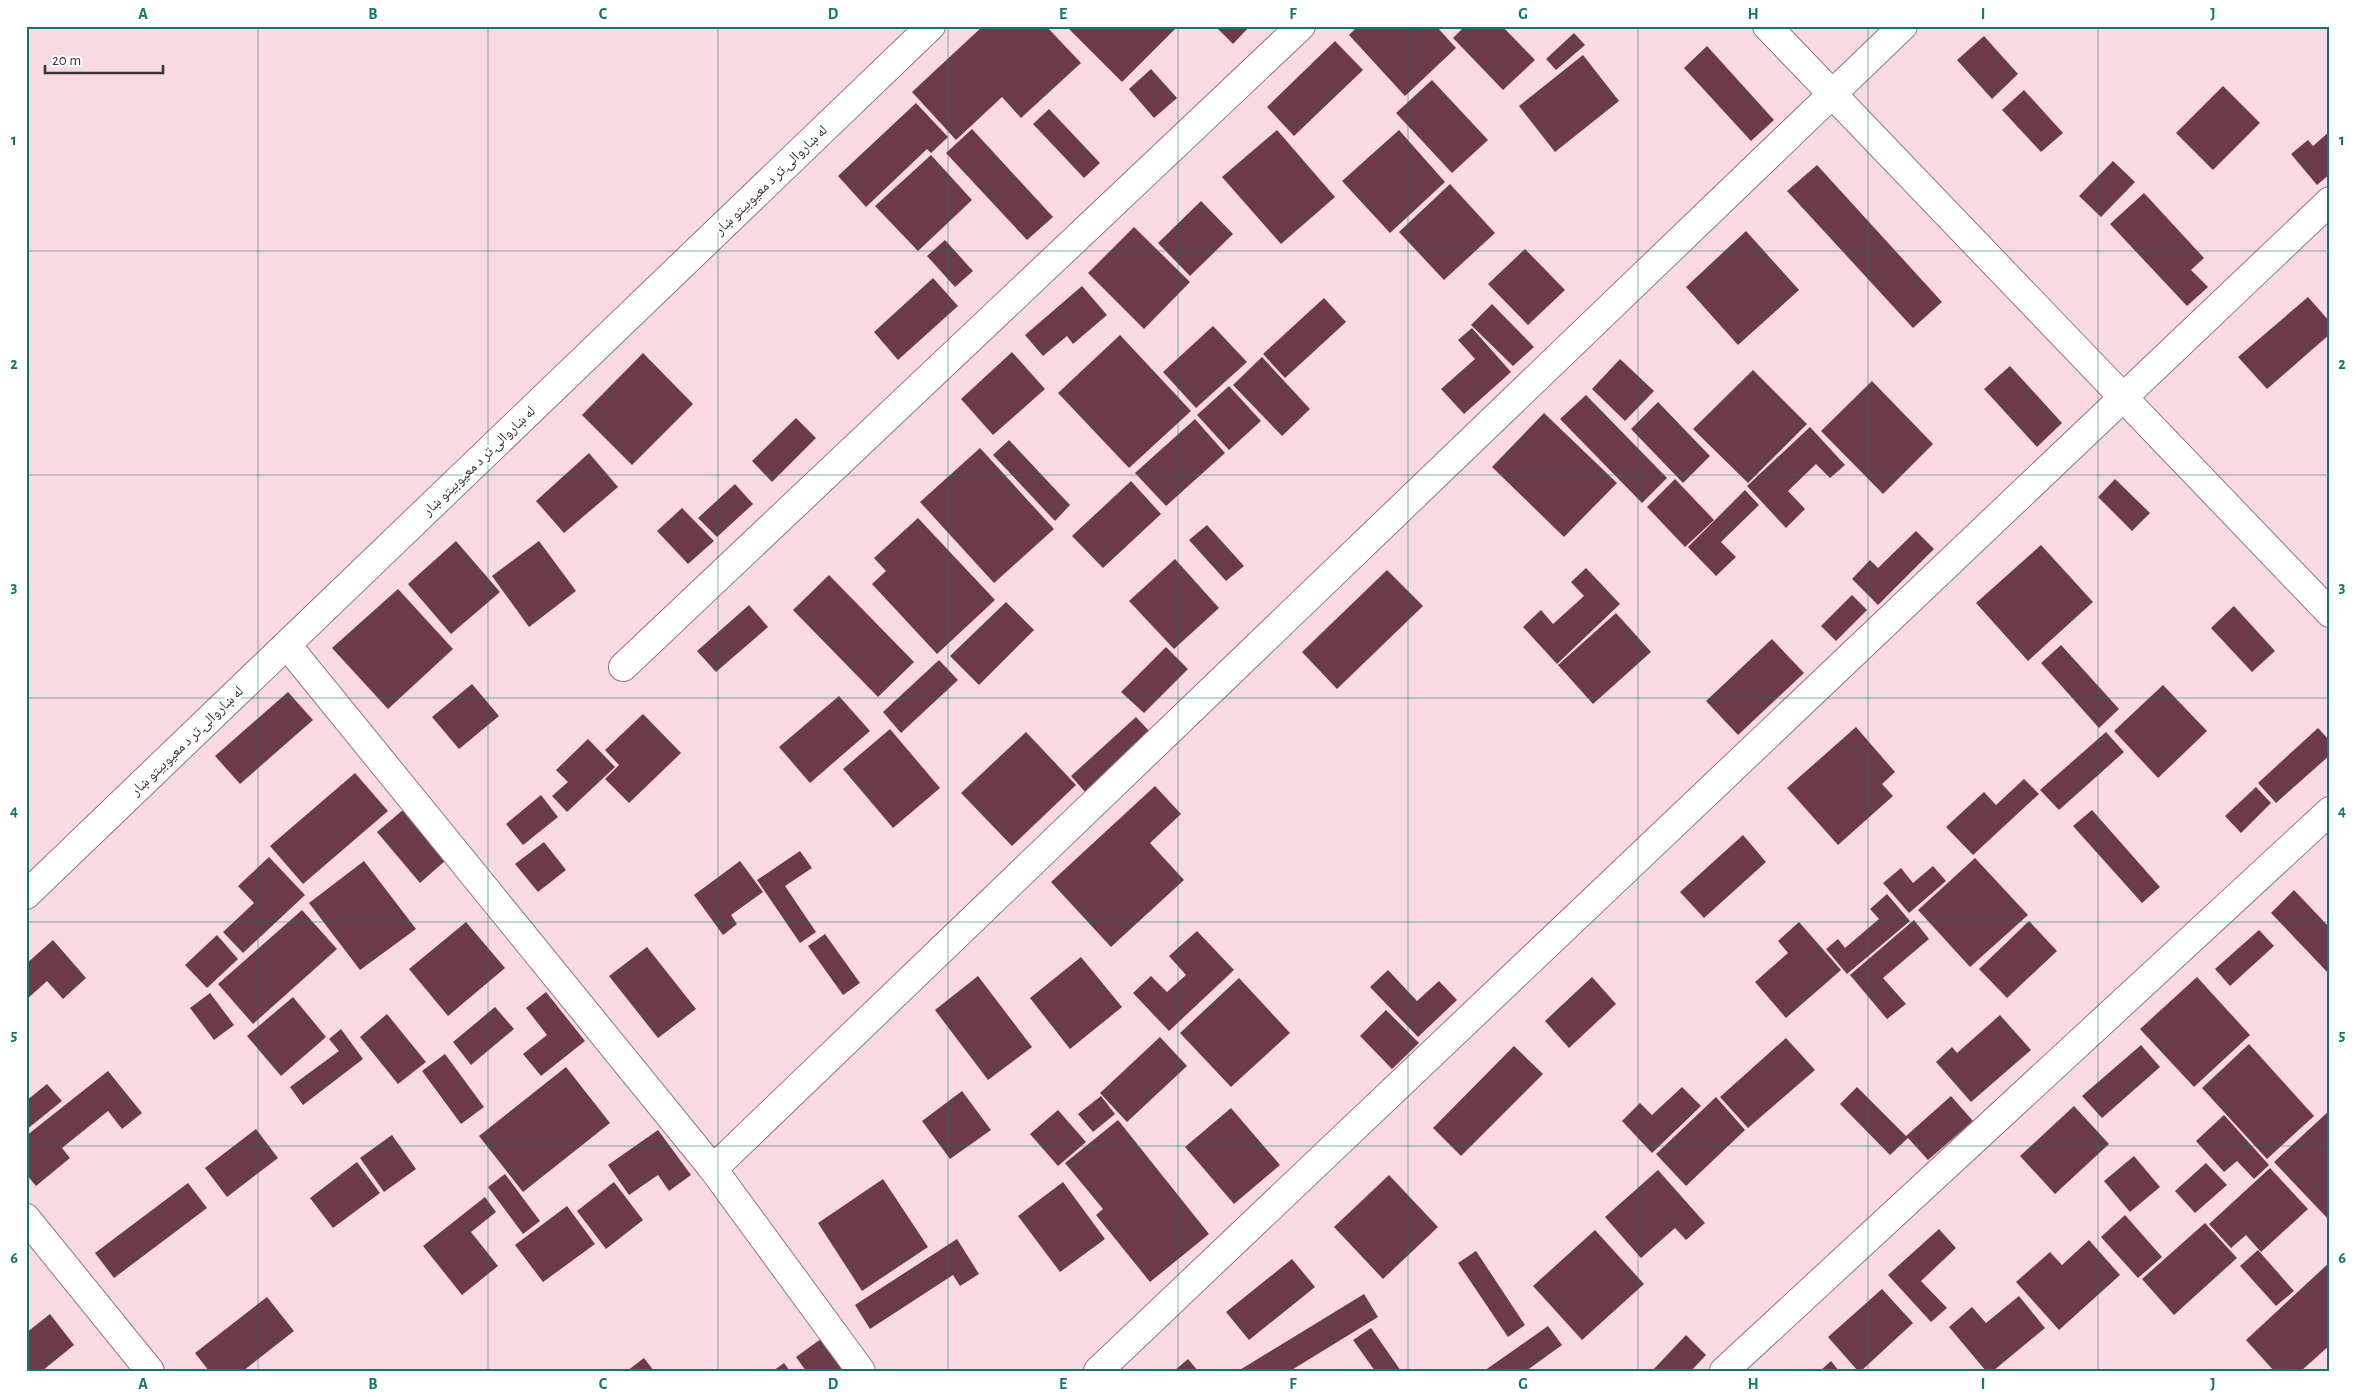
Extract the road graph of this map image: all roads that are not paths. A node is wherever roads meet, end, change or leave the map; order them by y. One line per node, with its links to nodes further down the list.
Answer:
1 (931, 26): 9 (street, له ښاروالۍ تر د معیوبیتو ښار)
2 (1301, 26): 10 (street)
3 (1767, 26): 5 (street)
4 (1903, 26): 5 (street)
5 (1832, 94): 7 (street); 13 (street)
6 (2330, 201): 7 (street)
7 (2123, 398): 8 (street); 17 (street)
8 (2330, 613)
9 (287, 645): 12 (street, له ښاروالۍ تر د معیوبیتو ښار); 13 (street)
10 (623, 667)
11 (2330, 811): 18 (street)
12 (26, 895)
13 (712, 1170): 16 (street)
14 (26, 1218): 15 (street)
15 (150, 1371)
16 (861, 1371)
17 (1098, 1371)
18 (1724, 1371)

